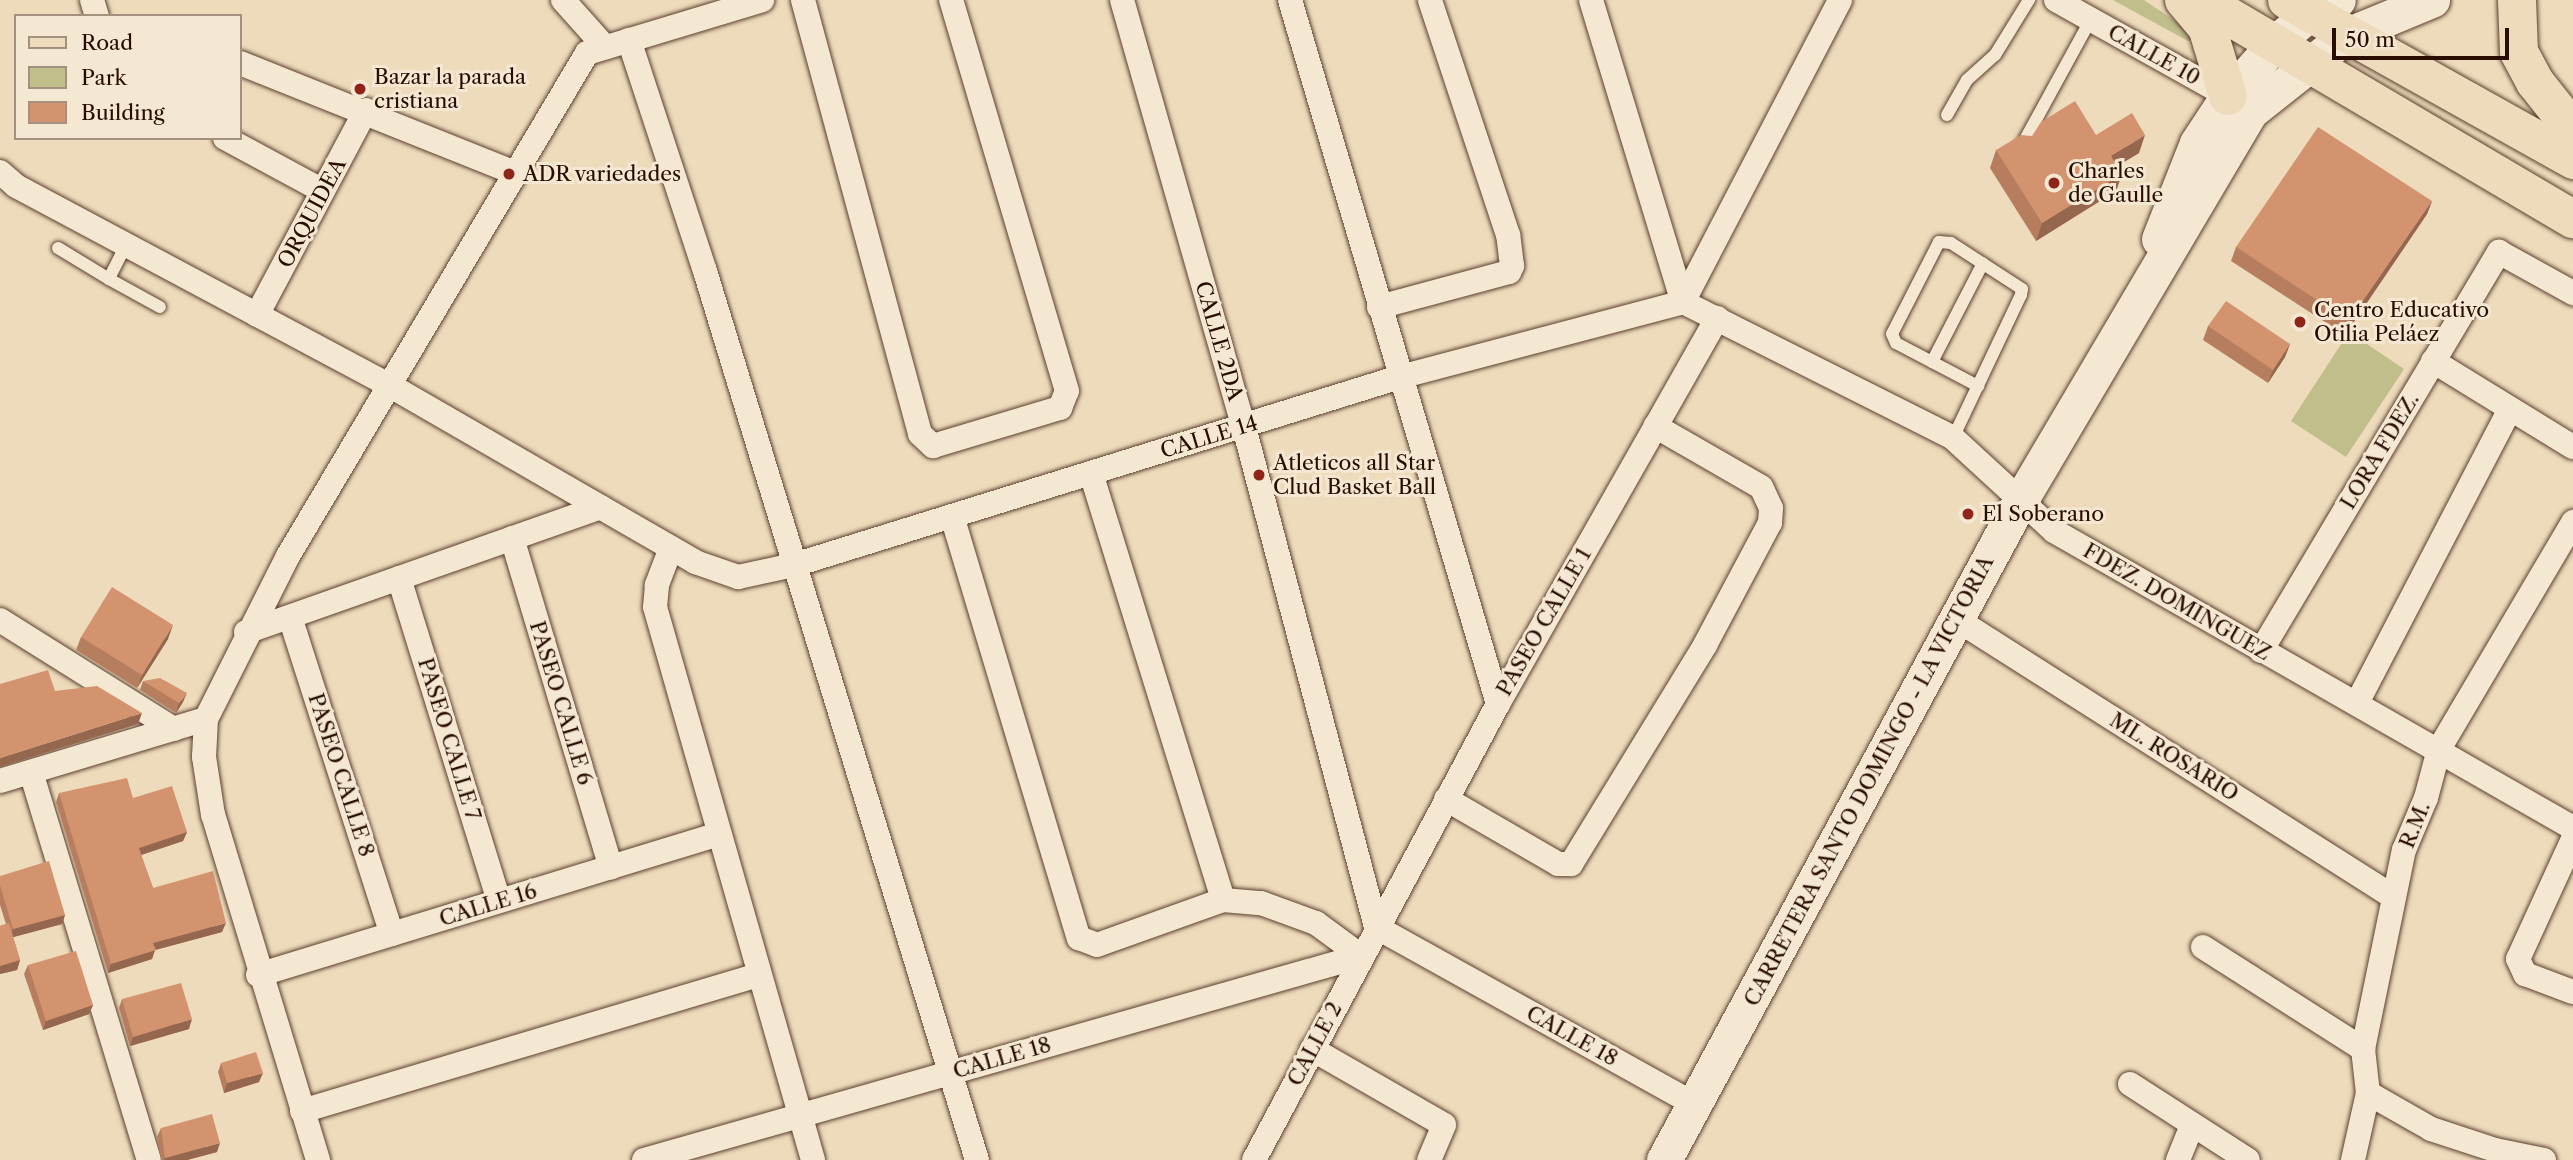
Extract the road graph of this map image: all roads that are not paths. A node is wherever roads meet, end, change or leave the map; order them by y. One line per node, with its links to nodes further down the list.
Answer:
1 (562, 0): 16 (street)
2 (762, 0): 19 (street)
3 (803, 0): 4 (street)
4 (951, 0)
5 (1122, 0): 51 (street, CALLE 2DA)
6 (1290, 0): 41 (street)
7 (1430, 0): 41 (street)
8 (1591, 0): 39 (street)
9 (1840, 0): 39 (street)
10 (2029, 0): 26 (lane)
11 (2056, 0): 18 (street, CALLE 10)
12 (2184, 0): 24 (main road)
13 (2201, 0): 20 (main road)
14 (2432, 0): 17 (main road)
15 (2517, 0): 27 (main road)
16 (583, 11): 21 (street)
17 (2320, 12): 20 (main road, CARRETERA SANTO DOMINGO - LA VICTORIA); 23 (main road, CARRETERA SANTO DOMINGO - LA VICTORIA); 27 (main road)
18 (2091, 19): 24 (street, CALLE 10); 29 (lane)
19 (629, 40): 21 (street); 61 (street)
20 (2277, 41): 23 (main road); 24 (main road, CARRETERA SANTO DOMINGO - LA VICTORIA)
21 (596, 50): 30 (street)
22 (242, 64): 25 (street)
23 (2311, 64): 24 (main road, CARRETERA SANTO DOMINGO - LA VICTORIA); 33 (main road)
24 (2240, 103): 55 (main road, CARRETERA SANTO DOMINGO - LA VICTORIA)
25 (366, 110): 30 (street); 32 (street, ORQUIDEA)
26 (1947, 115)
27 (2572, 135)
28 (229, 140): 32 (street)
29 (2021, 147)
30 (515, 173): 47 (street)
31 (5, 184): 34 (street)
32 (323, 191): 42 (street, ORQUIDEA)
33 (2573, 219)
34 (126, 245): 37 (lane); 42 (street)
35 (58, 248): 37 (lane)
36 (1983, 263): 45 (lane); 45 (lane); 48 (lane)
37 (109, 279): 40 (lane)
38 (2573, 293): 44 (street, LORA FDEZ.)
39 (1683, 302): 43 (street, FDEZ. DOMINGUEZ); 46 (street, CALLE 14)
40 (160, 307)
41 (1380, 307): 46 (street)
42 (257, 315): 47 (street)
43 (1717, 318): 50 (street, PASEO CALLE 1); 52 (street, FDEZ. DOMINGUEZ)
44 (2434, 361): 49 (street); 67 (street, LORA FDEZ.)
45 (1932, 362): 48 (lane)
46 (1400, 377): 51 (street, CALLE 14); 68 (street)
47 (389, 385): 56 (street); 66 (street)
48 (1978, 386): 52 (lane)
49 (2510, 409): 53 (street); 69 (street)
50 (1656, 426): 68 (street, PASEO CALLE 1); 75 (street)
51 (1244, 427): 54 (street, CALLE 14); 83 (street, CALLE 2DA)
52 (1953, 438): 55 (street, FDEZ. DOMINGUEZ)
53 (2573, 447)
54 (1091, 473): 57 (street, CALLE 14); 81 (street)
55 (2020, 501): 64 (main road, CARRETERA SANTO DOMINGO - LA VICTORIA); 67 (street, FDEZ. DOMINGUEZ)
56 (601, 507): 59 (street); 60 (street)
57 (952, 516): 61 (street, CALLE 14); 81 (street)
58 (2573, 522): 72 (street, R.M.)
59 (512, 538): 62 (street); 79 (street, PASEO CALLE 6)
60 (671, 548): 61 (street, CALLE 14); 77 (street)
61 (794, 565): 92 (street)
62 (399, 578): 63 (street); 82 (street, PASEO CALLE 7)
63 (290, 617): 66 (street); 84 (street, PASEO CALLE 8)
64 (1956, 619): 80 (street, ML. ROSARIO); 95 (main road, CARRETERA SANTO DOMINGO - LA VICTORIA)
65 (0, 620): 71 (street)
66 (246, 632): 70 (street)
67 (2261, 651): 69 (street, FDEZ. DOMINGUEZ)
68 (1498, 704): 75 (street, PASEO CALLE 1)
69 (2357, 704): 72 (street, FDEZ. DOMINGUEZ)
70 (206, 719): 71 (street); 87 (street)
71 (174, 729): 73 (street)
72 (2439, 749): 76 (street, FDEZ. DOMINGUEZ); 80 (street, R.M.)
73 (31, 772): 74 (street); 99 (street)
74 (0, 781)
75 (1446, 799): 83 (street, PASEO CALLE 1)
76 (2573, 828)
77 (719, 834): 79 (street, CALLE 16); 88 (street)
78 (2573, 839): 89 (street)
79 (611, 867): 82 (street, CALLE 16)
80 (2392, 896): 91 (street, R.M.)
81 (1223, 900): 86 (street)
82 (499, 901): 84 (street, CALLE 16)
83 (1376, 928): 86 (street, CALLE 2); 95 (street, CALLE 18)
84 (392, 934): 87 (street, CALLE 16)
85 (2203, 947): 91 (street)
86 (1361, 956): 90 (street, CALLE 2); 92 (street, CALLE 18)
87 (258, 975): 96 (street)
88 (760, 975): 96 (street); 97 (street)
89 (2573, 992)
90 (1312, 1049): 104 (street, CALLE 2); 105 (street)
91 (2363, 1049): 94 (street, R.M.)
92 (950, 1073): 97 (street, CALLE 18); 103 (street)
93 (2130, 1084): 98 (street)
94 (2368, 1093): 109 (street, R.M.); 110 (street)
95 (1694, 1104): 106 (main road, CARRETERA SANTO DOMINGO - LA VICTORIA)
96 (302, 1111): 100 (street)
97 (800, 1115): 101 (street, CALLE 18); 102 (street)
98 (2192, 1125): 107 (street); 108 (street)
99 (149, 1160)
100 (318, 1160)
101 (645, 1160)
102 (813, 1160)
103 (977, 1160)
104 (1254, 1160)
105 (1429, 1160)
106 (1664, 1160)
107 (2178, 1160)
108 (2248, 1160)
109 (2353, 1160)
110 (2544, 1160)

